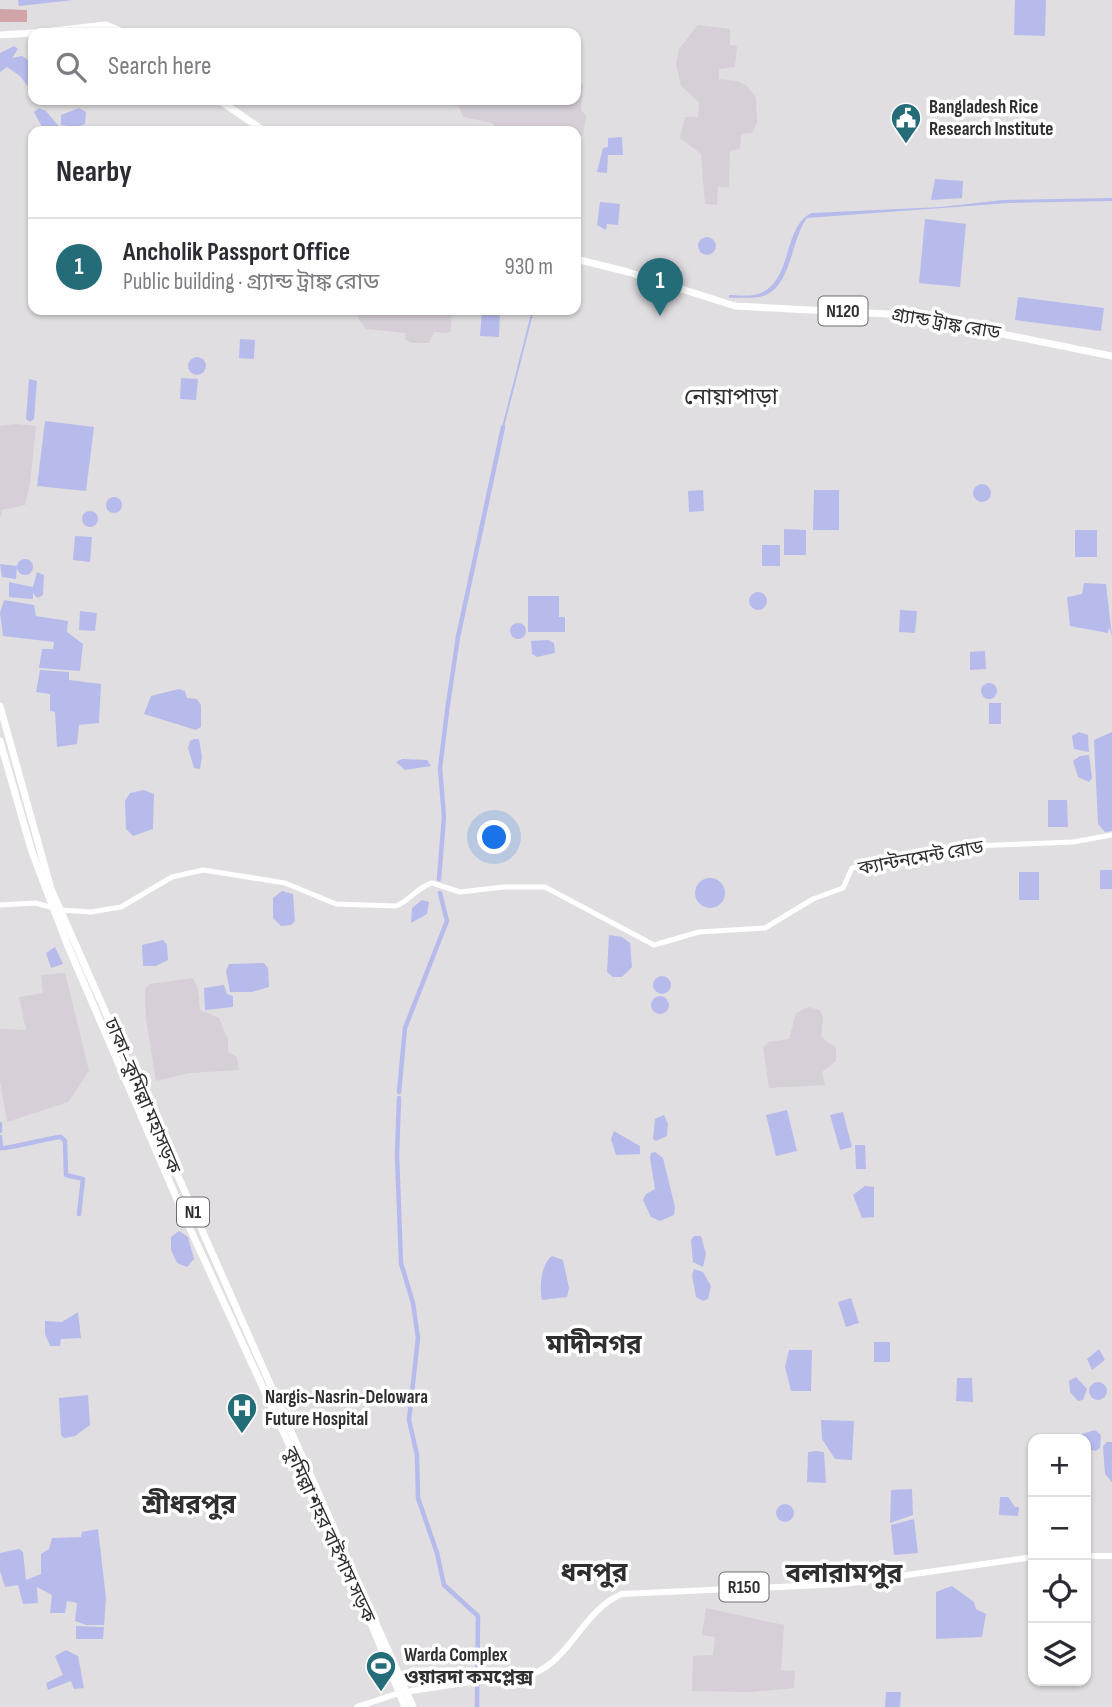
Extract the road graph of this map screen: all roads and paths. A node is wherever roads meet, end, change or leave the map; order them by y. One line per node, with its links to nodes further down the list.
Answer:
1 (79, 28): 2 (highway)
2 (113, 28)
3 (28, 33): 4 (highway)
4 (0, 35)
5 (226, 105): 6 (highway)
6 (257, 126)
7 (581, 260): 8 (highway, গ্র্যান্ড ট্রাঙ্ক রোড / N120)
8 (1112, 356)
9 (0, 706): 14 (highway, ঢাকা–কুমিল্লা মহাসড়ক / N1)
10 (0, 741): 13 (highway, কুমিল্লা শহর বাইপাস সড়ক / N1)
11 (1112, 835): 14 (main road, ক্যান্টনমেন্ট রোড)
12 (0, 905): 13 (main road, ক্যান্টনমেন্ট রোড)
13 (51, 906): 14 (main road, ক্যান্টনমেন্ট রোড); 18 (highway, কুমিল্লা শহর বাইপাস সড়ক / N1)
14 (61, 910): 18 (highway, ঢাকা–কুমিল্লা মহাসড়ক / N1)
15 (1091, 1556): 16 (main road)
16 (1112, 1556)
17 (1028, 1558): 19 (main road, R150)
18 (369, 1612): 19 (highway); 20 (highway); 22 (highway, কুমিল্লা শহর বাইপাস সড়ক / N1); 23 (highway, ঢাকা–কুমিল্লা মহাসড়ক / N1)
19 (411, 1691): 23 (highway)
20 (396, 1694): 21 (main road); 22 (highway)
21 (357, 1707)
22 (404, 1707)
23 (415, 1707)

